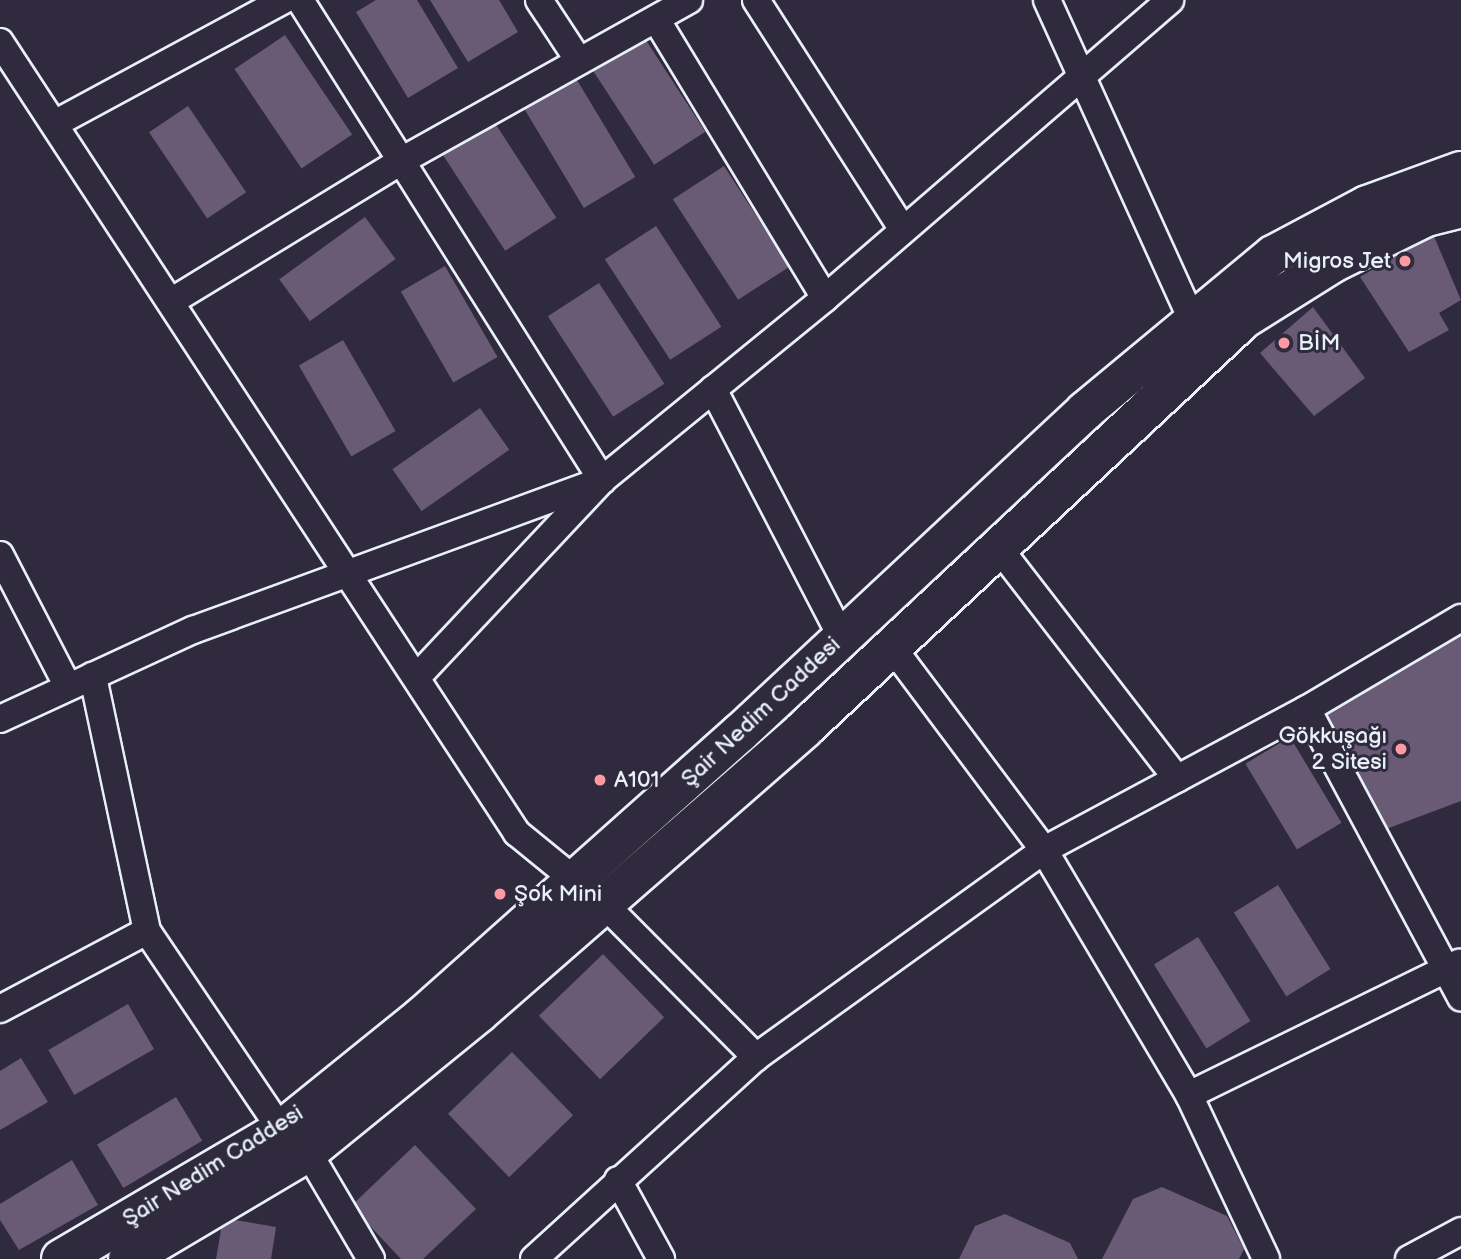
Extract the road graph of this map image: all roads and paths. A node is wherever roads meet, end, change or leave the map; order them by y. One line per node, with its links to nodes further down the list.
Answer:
1 (284, 0): 12 (street)
2 (300, 0): 13 (street)
3 (539, 0): 10 (street)
4 (689, 0): 8 (street)
5 (756, 0): 16 (street)
6 (1047, 0): 11 (street)
7 (1170, 0): 11 (street)
8 (656, 19): 10 (street); 17 (street)
9 (0, 42): 12 (street)
10 (579, 61): 13 (street)
11 (1080, 81): 16 (street); 19 (street)
12 (58, 122): 18 (street)
13 (401, 161): 18 (street); 21 (street)
14 (1461, 171): 19 (street, Şair Nedim Caddesi)
15 (1461, 208): 22 (street)
16 (903, 230): 17 (street)
17 (825, 298): 20 (street)
18 (173, 301): 24 (street)
19 (1192, 319): 26 (street, Şair Nedim Caddesi)
20 (713, 389): 21 (street); 26 (street)
21 (602, 480): 24 (street); 29 (street)
22 (998, 547): 27 (street); 33 (street)
23 (0, 555): 30 (street)
24 (352, 575): 28 (street); 29 (street)
25 (1461, 618): 31 (street)
26 (842, 638): 35 (street, Şair Nedim Caddesi)
27 (892, 647): 34 (street); 36 (street)
28 (93, 676): 30 (street); 37 (street)
29 (417, 677): 35 (street)
30 (68, 688): 32 (street)
31 (1307, 709): 33 (street); 38 (street)
32 (0, 719)
33 (1177, 779): 34 (street)
34 (1044, 850): 41 (street); 42 (street)
35 (573, 882): 36 (street); 43 (street, Şair Nedim Caddesi)
36 (604, 904): 41 (street); 43 (street)
37 (147, 931): 40 (street); 43 (street)
38 (1453, 966): 39 (street); 42 (street)
39 (1461, 998)
40 (0, 1009)
41 (756, 1057): 44 (street)
42 (1189, 1095): 51 (street)
43 (294, 1141): 46 (street, Şair Nedim Caddesi); 47 (street); 48 (street)
44 (618, 1180): 49 (street); 50 (street)
45 (1461, 1231): 52 (street)
46 (61, 1259)
47 (128, 1259)
48 (371, 1259)
49 (534, 1259)
50 (661, 1259)
51 (1266, 1259)
52 (1409, 1259)

